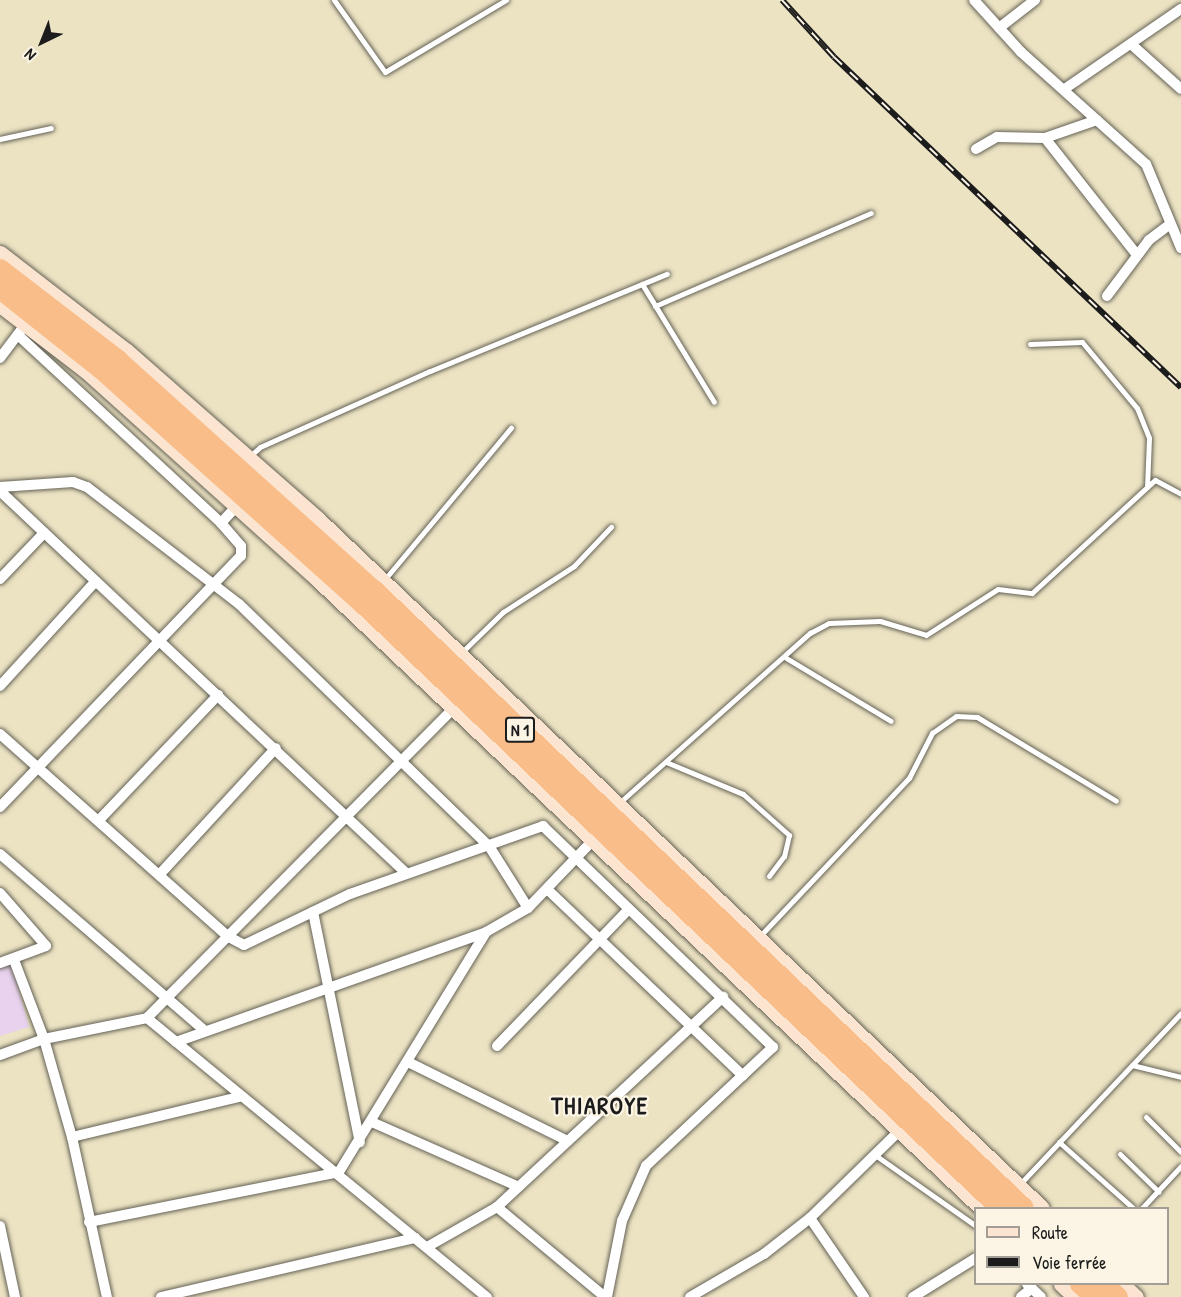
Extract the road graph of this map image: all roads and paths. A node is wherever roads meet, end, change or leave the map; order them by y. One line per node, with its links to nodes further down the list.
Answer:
1 (334, 0): 2 (lane)
2 (506, 0)
3 (974, 0): 6 (street)
4 (1035, 0): 6 (street)
5 (1181, 9): 7 (street)
6 (999, 28): 8 (street)
7 (1131, 44): 8 (street); 9 (street)
8 (1066, 88): 10 (street)
9 (1181, 89)
10 (1096, 120): 12 (street); 16 (street)
11 (51, 128): 13 (lane)
12 (1046, 138): 14 (street); 19 (street)
13 (0, 140)
14 (976, 149)
15 (871, 213): 26 (lane)
16 (1169, 225): 17 (street); 19 (street)
17 (1181, 248)
18 (0, 253): 27 (street)
19 (1137, 255): 24 (street)
20 (0, 269): 27 (highway, N 1)
21 (667, 274): 22 (lane)
22 (642, 284): 26 (lane); 32 (lane)
23 (0, 289): 27 (highway, N 1)
24 (1107, 296)
25 (0, 306): 27 (street)
26 (655, 306): 30 (lane)
27 (37, 315): 29 (street); 32 (highway, N 1); 37 (street); 38 (street); 41 (highway, N 1)
28 (1030, 344): 34 (lane)
29 (0, 358)
30 (714, 402)
31 (511, 428): 45 (lane)
32 (244, 465): 45 (highway, N 1)
33 (0, 487): 44 (street)
34 (1147, 487): 36 (lane); 48 (lane)
35 (0, 491): 40 (street)
36 (1181, 494)
37 (236, 507): 38 (street); 41 (street)
38 (220, 523): 44 (street)
39 (611, 527): 47 (lane)
40 (44, 533): 42 (street); 43 (street)
41 (321, 574): 51 (highway, N 1)
42 (0, 579)
43 (96, 581): 46 (street); 49 (street)
44 (212, 585): 46 (street); 55 (street)
45 (379, 586): 47 (street); 62 (highway, N 1)
46 (160, 636): 50 (street); 57 (street)
47 (461, 653): 62 (street)
48 (786, 658): 52 (lane); 56 (lane)
49 (0, 686)
50 (218, 695): 54 (street); 61 (street)
51 (458, 703): 55 (street); 62 (highway, N 1)
52 (891, 721)
53 (0, 734): 57 (street)
54 (276, 748): 60 (street); 67 (street)
55 (402, 758): 60 (street); 63 (street)
56 (666, 762): 62 (lane); 68 (lane)
57 (40, 769): 59 (street); 61 (street)
58 (1116, 801): 77 (lane)
59 (0, 807)
60 (346, 812): 66 (street); 75 (street)
61 (101, 818): 67 (street)
62 (605, 823): 65 (street); 77 (highway, N 1); 97 (highway, N 1)
63 (489, 846): 65 (street); 66 (street); 71 (street)
64 (0, 854): 81 (street)
65 (577, 858): 69 (street); 72 (street)
66 (406, 873): 73 (street)
67 (160, 874): 75 (street)
68 (769, 876)
69 (548, 890): 71 (street); 76 (street)
70 (0, 892): 78 (street)
71 (528, 908): 74 (street)
72 (629, 909): 76 (street); 82 (street)
73 (313, 912): 75 (street); 80 (street)
74 (486, 932): 80 (street); 92 (street)
75 (229, 937): 81 (street)
76 (598, 939): 86 (street); 90 (street)
77 (752, 944): 112 (highway, N 1)
78 (14, 960): 79 (street); 88 (street)
79 (0, 963)
80 (328, 988): 87 (street); 103 (street)
81 (170, 996): 84 (street); 87 (street)
82 (723, 997): 86 (street); 94 (street)
83 (1180, 1015): 85 (lane); 93 (lane)
84 (147, 1018): 88 (street); 89 (street)
85 (1181, 1024)
86 (690, 1029): 94 (street); 102 (street)
87 (204, 1030): 89 (street)
88 (44, 1039): 91 (street); 101 (street)
89 (176, 1042): 96 (street)
90 (497, 1046)
91 (0, 1055)
92 (408, 1062): 99 (street); 102 (street)
93 (1132, 1065): 95 (lane); 104 (lane)
94 (743, 1076): 135 (street)
95 (1181, 1077)
96 (239, 1097): 101 (street); 109 (street)
97 (876, 1101): 100 (street); 112 (highway, N 1)
98 (1146, 1117): 105 (lane)
99 (374, 1123): 103 (street); 110 (street)
100 (899, 1131): 107 (street); 114 (street)
101 (72, 1137): 120 (street)
102 (568, 1140): 110 (street)
103 (360, 1142): 109 (street)
104 (1059, 1142): 112 (lane); 117 (lane)
105 (1181, 1152)
106 (1120, 1154): 111 (lane)
107 (875, 1155): 119 (street); 121 (lane)
108 (1181, 1166): 111 (lane)
109 (339, 1172): 120 (street); 123 (street)
110 (519, 1187): 113 (street)
111 (1159, 1192): 118 (lane)
112 (1009, 1196): 115 (highway, N 1); 116 (street)
113 (497, 1207): 124 (street); 135 (street)
114 (979, 1207)
115 (1022, 1207)
116 (1037, 1207)
117 (1131, 1207)
118 (1144, 1207)
119 (810, 1218): 136 (street); 137 (street)
120 (89, 1222): 132 (street)
121 (974, 1225)
122 (0, 1226): 131 (street)
123 (414, 1238): 124 (street); 133 (street)
124 (427, 1247): 134 (street)
125 (974, 1259): 138 (street)
126 (1061, 1285): 141 (street)
127 (1081, 1285): 142 (highway)
128 (1105, 1285): 143 (highway)
129 (1123, 1285): 144 (street)
130 (1030, 1286): 139 (street); 140 (street)
131 (15, 1297)
132 (107, 1297)
133 (161, 1297)
134 (487, 1297)
135 (606, 1297)
136 (690, 1297)
137 (864, 1297)
138 (913, 1297)
139 (1021, 1297)
140 (1041, 1297)
141 (1075, 1297)
142 (1095, 1297)
143 (1119, 1297)
144 (1136, 1297)

